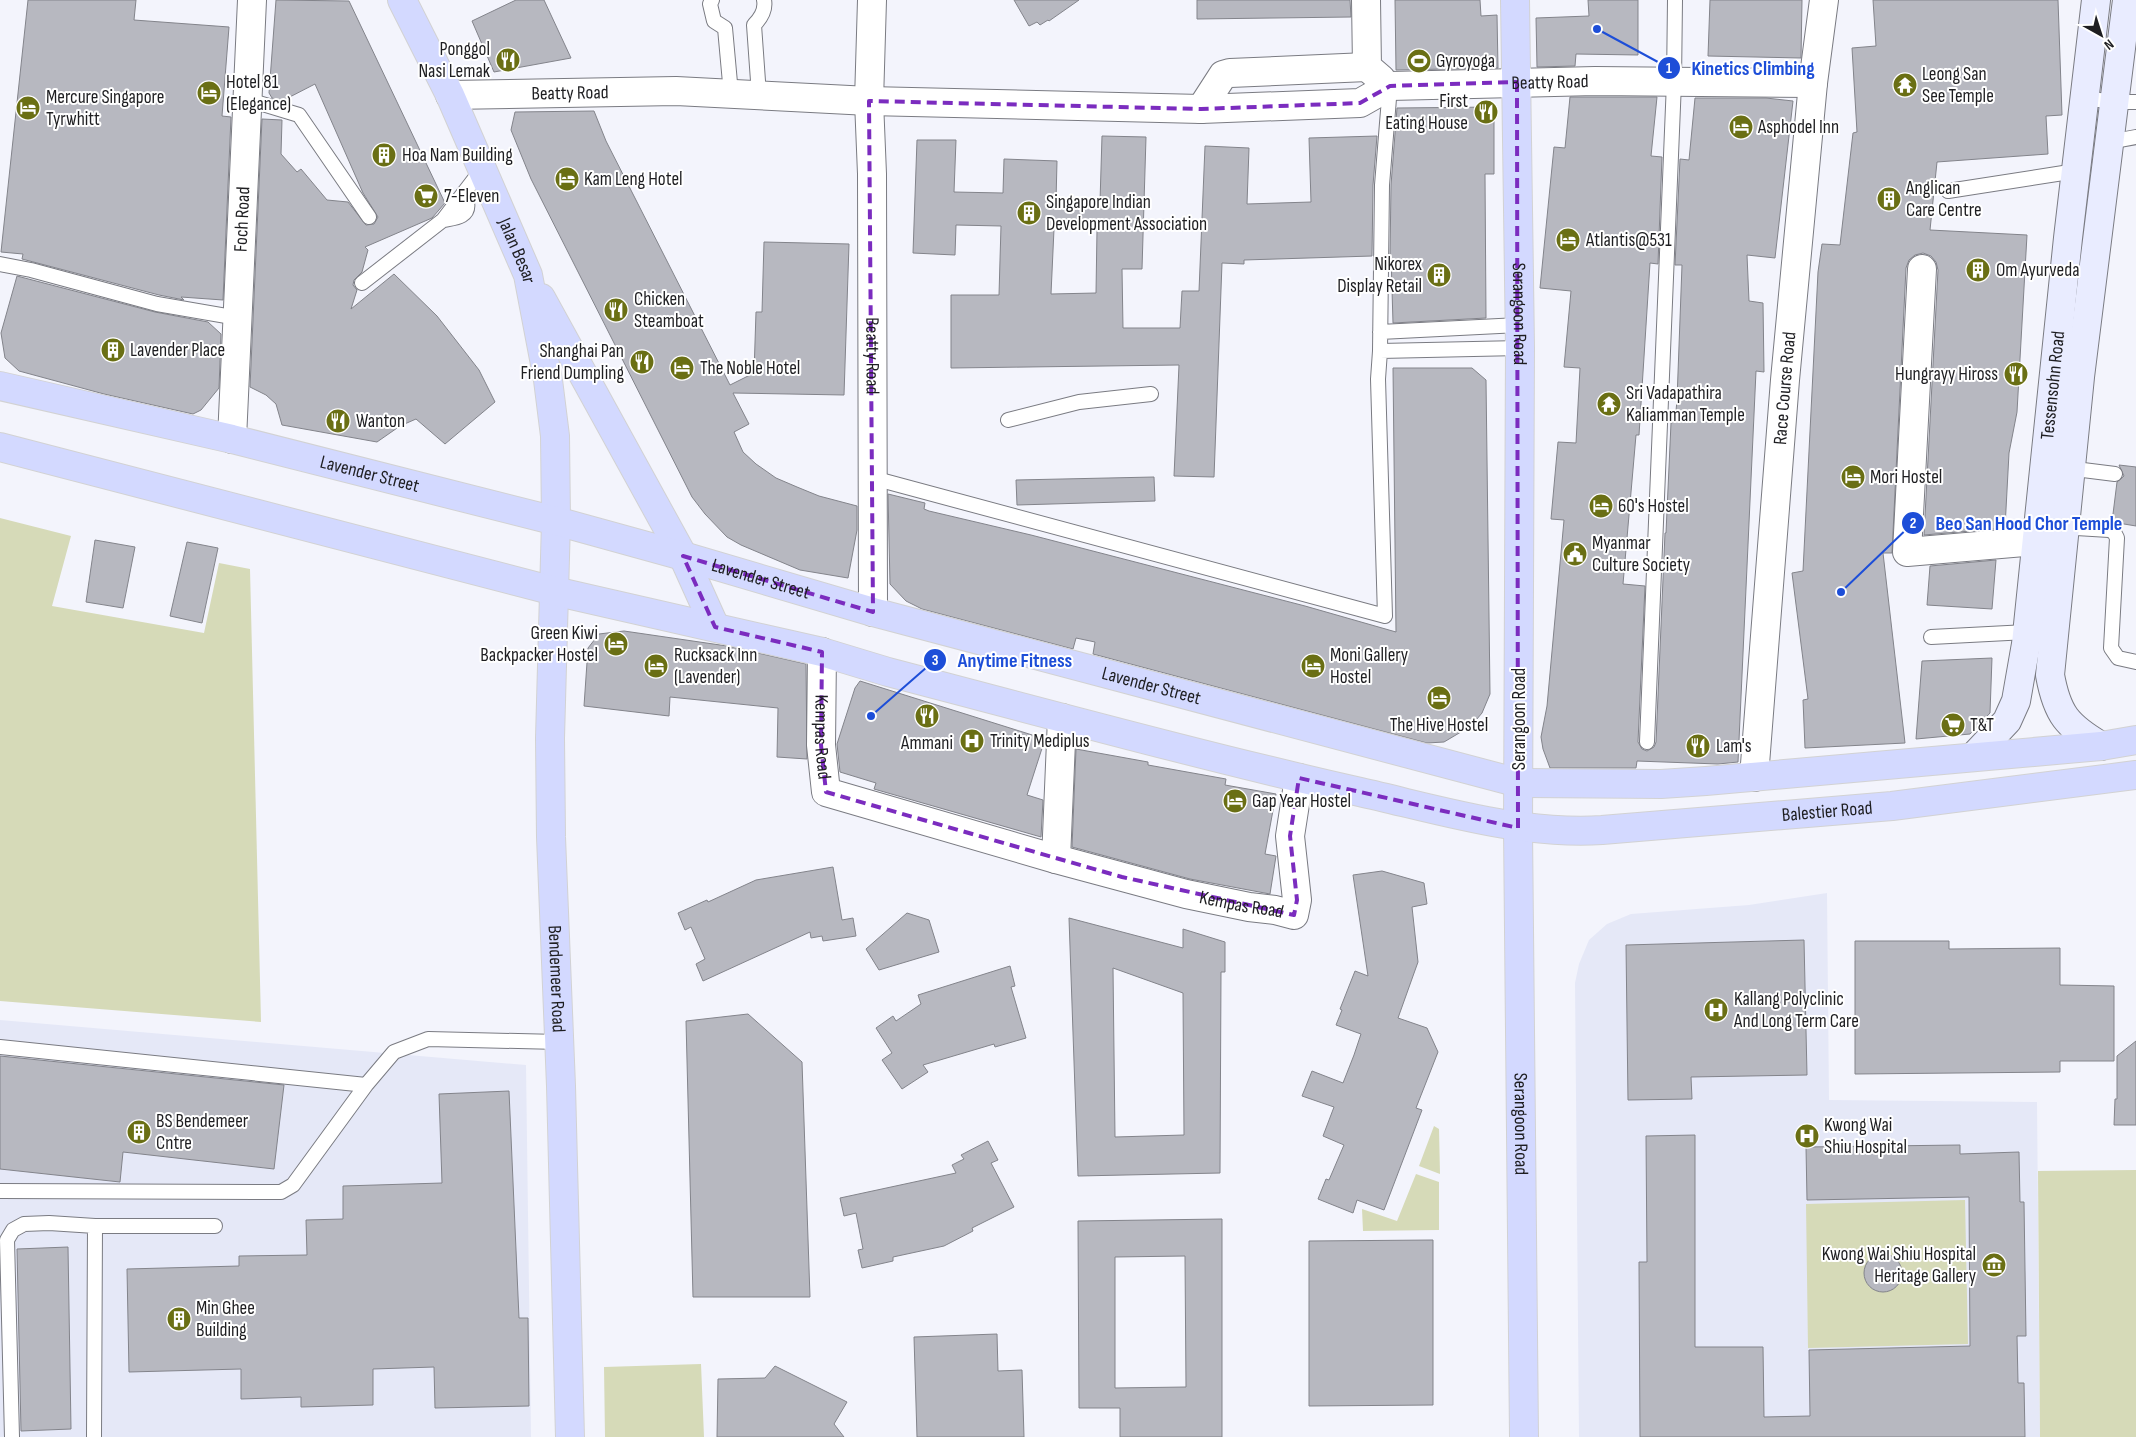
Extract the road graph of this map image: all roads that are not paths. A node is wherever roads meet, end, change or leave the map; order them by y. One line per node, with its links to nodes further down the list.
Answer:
1 (402, 0): 18 (main road, Jalan Besar)
2 (712, 0): 17 (lane)
3 (764, 0): 19 (lane)
4 (872, 0): 22 (street)
5 (1366, 0): 12 (street)
6 (1515, 0): 13 (main road, Serangoon Road)
7 (1675, 0): 14 (lane)
8 (1824, 0): 15 (street, Race Course Road)
9 (2096, 0): 20 (street, Tessensohn Road)
10 (2127, 0): 23 (street, Tessensohn Road)
11 (246, 1): 21 (street, Foch Road)
12 (1367, 67): 16 (street); 24 (street)
13 (1517, 82): 14 (street, Beatty Road); 16 (street, Beatty Road); 39 (main road, Serangoon Road)
14 (1674, 82): 15 (street, Beatty Road); 61 (lane)
15 (1812, 84): 65 (street, Race Course Road)
16 (1390, 86): 24 (street, Beatty Road); 38 (lane)
17 (731, 94): 18 (street, Beatty Road); 19 (street, Beatty Road)
18 (450, 95): 28 (main road, Jalan Besar)
19 (759, 95): 22 (street, Beatty Road)
20 (2084, 98): 23 (lane); 27 (street, Tessensohn Road)
21 (248, 100): 30 (lane); 37 (street, Foch Road)
22 (869, 101): 24 (street, Beatty Road); 48 (street, Beatty Road)
23 (2125, 102): 26 (street, Tessensohn Road)
24 (1201, 109)
25 (2136, 137): 26 (lane)
26 (2109, 142): 46 (street, Tessensohn Road)
27 (2076, 171): 29 (lane); 46 (street, Tessensohn Road)
28 (474, 179): 31 (lane); 35 (main road, Jalan Besar)
29 (1948, 191)
30 (369, 216)
31 (443, 220): 32 (lane); 36 (lane)
32 (436, 238)
33 (0, 264): 37 (lane)
34 (1922, 269): 50 (street)
35 (528, 275): 49 (main road, Jalan Besar); 51 (main road)
36 (362, 283)
37 (242, 312): 44 (street, Foch Road)
38 (1380, 332): 39 (lane); 40 (lane)
39 (1520, 336): 40 (lane); 67 (main road, Serangoon Road)
40 (1380, 351): 48 (lane)
41 (0, 386): 44 (main road, Lavender Street)
42 (1151, 394): 43 (lane)
43 (1008, 420)
44 (232, 439): 49 (main road, Lavender Street)
45 (0, 447): 52 (main road)
46 (2057, 467): 47 (lane); 50 (street, Tessensohn Road)
47 (2115, 474)
48 (872, 478): 53 (street, Beatty Road)
49 (556, 521): 51 (main road, Lavender Street); 52 (main road, Bendemeer Road)
50 (2047, 532): 55 (street, Tessensohn Road); 58 (lane); 62 (street, Tessensohn Road)
51 (683, 556): 53 (main road, Lavender Street); 54 (main road)
52 (554, 591): 54 (main road); 70 (main road, Bendemeer Road)
53 (874, 612): 67 (main road, Lavender Street)
54 (714, 628): 57 (main road)
55 (2027, 632): 56 (lane); 63 (street, Tessensohn Road)
56 (1931, 637)
57 (822, 652): 59 (main road); 69 (street, Kempas Road)
58 (2136, 662)
59 (1062, 718): 66 (main road); 69 (street)
60 (2136, 740): 62 (main road)
61 (1647, 742)
62 (2102, 746): 63 (main road)
63 (1974, 756): 65 (main road)
64 (2136, 774): 68 (main road, Balestier Road)
65 (1754, 777): 67 (main road)
66 (1299, 778): 68 (main road); 69 (street, Kempas Road)
67 (1519, 783): 68 (main road, Serangoon Road)
68 (1518, 828): 79 (main road, Serangoon Road)
69 (1056, 859)
70 (559, 1042): 72 (lane); 78 (main road, Bendemeer Road)
71 (0, 1047): 72 (lane)
72 (366, 1085): 73 (lane)
73 (0, 1191)
74 (95, 1226): 75 (lane); 76 (lane); 77 (lane)
75 (215, 1226)
76 (12, 1437)
77 (94, 1437)
78 (570, 1437)
79 (1524, 1437)

